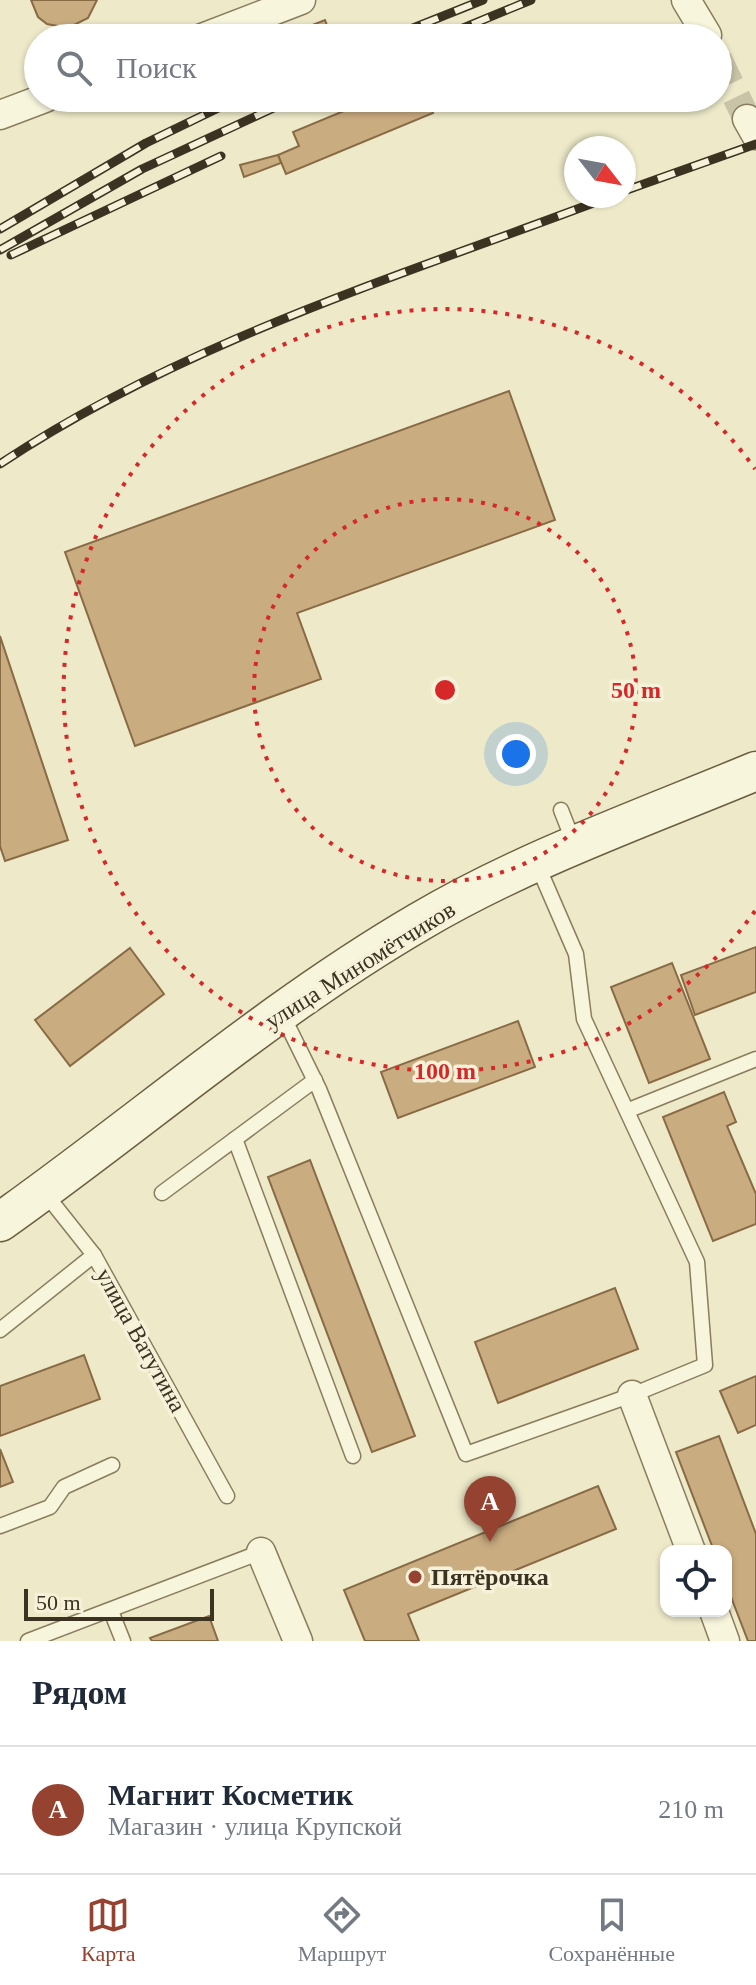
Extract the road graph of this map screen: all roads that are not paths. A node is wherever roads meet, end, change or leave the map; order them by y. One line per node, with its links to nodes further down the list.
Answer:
1 (301, 0): 3 (street)
2 (686, 0): 4 (street)
3 (238, 24)
4 (700, 24)
5 (24, 106): 6 (street)
6 (0, 115)
7 (756, 771): 9 (street, улица Миномётчиков)
8 (561, 810): 9 (lane)
9 (575, 846): 10 (street, улица Миномётчиков)
10 (536, 863): 11 (street, улица Миномётчиков); 14 (lane)
11 (281, 1012): 13 (lane); 16 (street, улица Миномётчиков)
12 (756, 1059): 14 (lane)
13 (315, 1080): 15 (lane); 21 (lane)
14 (629, 1110): 21 (lane)
15 (235, 1139): 17 (lane); 22 (lane)
16 (44, 1191): 18 (street, улица Миномётчиков); 19 (lane, улица Ватутина)
17 (162, 1193)
18 (0, 1222)
19 (94, 1255): 20 (lane); 24 (lane, улица Ватутина)
20 (0, 1330)
21 (632, 1395): 26 (street)
22 (353, 1456)
23 (112, 1465): 25 (lane)
24 (227, 1496)
25 (0, 1526)
26 (689, 1545)
27 (261, 1552): 28 (lane); 32 (street)
28 (111, 1611): 30 (lane); 31 (lane)
29 (716, 1617): 33 (street)
30 (28, 1641)
31 (123, 1641)
32 (298, 1641)
33 (725, 1641)

